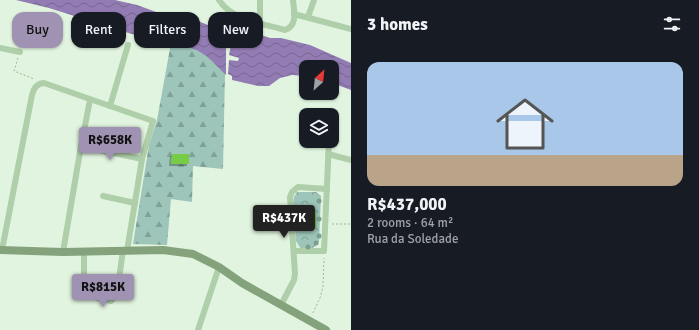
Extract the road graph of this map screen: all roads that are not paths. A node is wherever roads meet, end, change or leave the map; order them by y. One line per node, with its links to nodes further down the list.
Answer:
1 (219, 0): 5 (street)
2 (260, 0): 6 (street)
3 (293, 0): 7 (street)
4 (314, 0): 8 (street)
5 (230, 12)
6 (260, 12)
7 (294, 14): 8 (street); 9 (street)
8 (308, 17): 10 (street)
9 (263, 24)
10 (350, 27)
11 (128, 45): 15 (street)
12 (0, 48): 13 (street)
13 (20, 52)
14 (90, 100): 15 (street); 16 (street); 24 (street)
15 (110, 106): 19 (street)
16 (81, 146): 19 (street); 28 (street)
17 (328, 148): 18 (street)
18 (328, 154): 20 (street); 21 (street)
19 (142, 159): 23 (street)
20 (351, 160)
21 (327, 189): 27 (street); 27 (street)
22 (103, 196): 23 (street)
23 (135, 203): 25 (street)
24 (1, 250): 28 (main road)
25 (125, 250): 26 (main road); 26 (street); 29 (main road)
26 (84, 251): 28 (main road)
27 (294, 251): 30 (street)
28 (63, 252)
29 (219, 267): 30 (main road); 31 (street)
30 (281, 305): 32 (main road)
31 (198, 330)
32 (326, 330)

